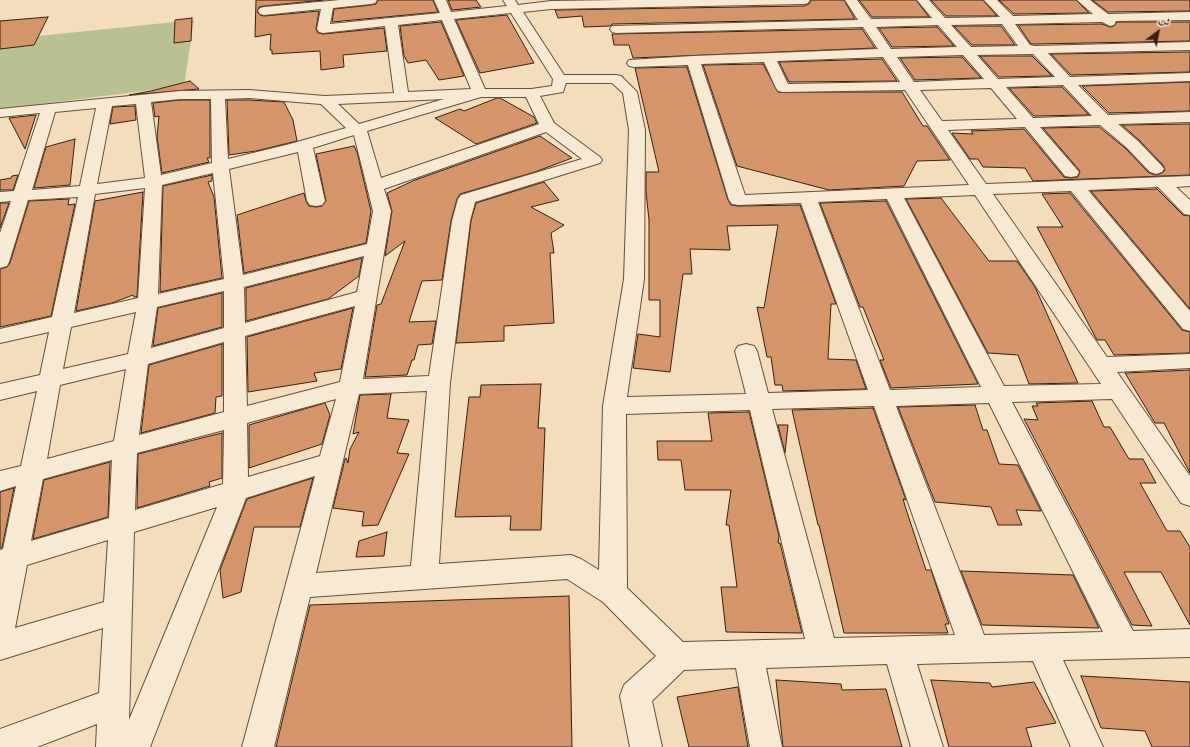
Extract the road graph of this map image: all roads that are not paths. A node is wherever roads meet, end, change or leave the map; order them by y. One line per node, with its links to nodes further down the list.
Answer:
1 (371, 0): 10 (street)
2 (380, 0): 20 (street)
3 (440, 0): 16 (street)
4 (756, 0): 5 (street); 11 (street); 22 (street)
5 (804, 0)
6 (851, 0): 21 (street)
7 (923, 0): 19 (street)
8 (990, 0): 18 (street)
9 (1083, 0): 17 (street)
10 (346, 1): 12 (street)
11 (659, 2): 13 (street); 23 (street)
12 (328, 5): 14 (street); 20 (street)
13 (513, 5): 16 (street); 36 (street)
14 (264, 10)
15 (1190, 16): 17 (street)
16 (447, 17): 20 (street); 41 (street)
17 (1105, 18): 18 (street); 26 (street)
18 (1010, 20): 19 (street); 27 (street)
19 (942, 22): 21 (street); 28 (street)
20 (386, 23): 44 (street)
21 (867, 24): 22 (street); 29 (street)
22 (767, 26): 23 (street)
23 (667, 28): 24 (street)
24 (616, 29)
25 (1190, 46): 26 (street)
26 (1140, 47): 27 (street); 30 (street)
27 (1037, 50): 28 (street); 37 (street)
28 (967, 51): 29 (street); 38 (street)
29 (887, 53): 31 (street); 39 (street)
30 (1152, 57)
31 (769, 58): 32 (street); 39 (street)
32 (693, 60): 33 (street); 69 (street)
33 (634, 63)
34 (1164, 67): 35 (street)
35 (1183, 77): 37 (street); 40 (street)
36 (560, 79): 42 (street); 93 (street)
37 (1067, 81): 38 (street); 51 (street)
38 (995, 84): 39 (street); 52 (street)
39 (910, 86): 54 (street)
40 (1190, 89)
41 (480, 93): 42 (street); 44 (street); 55 (street)
42 (531, 93): 53 (street)
43 (218, 94): 45 (street); 46 (street); 57 (street)
44 (402, 97): 46 (street)
45 (143, 98): 47 (street); 62 (street)
46 (325, 100): 55 (street)
47 (105, 102): 48 (street); 65 (street)
48 (50, 108): 49 (street); 67 (street)
49 (0, 113)
50 (1190, 117): 51 (street)
51 (1104, 120): 52 (street); 59 (street)
52 (1028, 123): 54 (street); 60 (street)
53 (548, 126): 64 (street); 86 (street)
54 (938, 126): 63 (street)
55 (356, 129): 56 (street); 64 (street)
56 (305, 145): 57 (street); 70 (street)
57 (220, 166): 62 (street); 74 (street)
58 (1190, 167): 59 (street)
59 (1159, 175): 60 (street); 61 (street); 71 (street)
60 (1073, 179): 63 (street); 78 (street)
61 (1190, 181)
62 (154, 182): 65 (street); 76 (street)
63 (976, 183): 66 (street); 84 (street)
64 (376, 186): 72 (street)
65 (87, 190): 67 (street); 77 (street)
66 (893, 193): 69 (street); 90 (street)
67 (20, 196): 68 (street); 73 (street)
68 (0, 197)
69 (808, 197): 91 (street)
70 (316, 202)
71 (1190, 210)
72 (375, 248): 74 (street); 75 (street)
73 (0, 262)
74 (234, 283): 76 (street); 79 (street)
75 (367, 296): 79 (street); 87 (street)
76 (148, 303): 77 (street); 82 (street)
77 (61, 322): 80 (street); 85 (street)
78 (1190, 324)
79 (234, 333): 82 (street); 94 (street)
80 (0, 336)
81 (746, 351): 92 (street)
82 (138, 359): 85 (street); 95 (street)
83 (1190, 361): 84 (street)
84 (1101, 365): 88 (street)
85 (50, 380): 89 (street); 97 (street)
86 (439, 382): 87 (street); 103 (street)
87 (350, 387): 94 (street); 96 (street)
88 (1118, 390): 90 (street); 100 (street)
89 (0, 392)
90 (996, 394): 91 (street); 109 (street)
91 (882, 398): 92 (street); 112 (street)
92 (759, 402): 93 (street); 114 (street)
93 (614, 406): 105 (street)
94 (235, 417): 95 (street); 99 (street)
95 (126, 447): 97 (street); 101 (street)
96 (331, 462): 99 (street); 104 (street)
97 (32, 473): 98 (street); 102 (street)
98 (0, 481)
99 (236, 491): 101 (street); 120 (street)
100 (1190, 496)
101 (123, 525): 102 (street); 106 (street)
102 (7, 560): 107 (street)
103 (424, 577): 104 (street); 105 (street)
104 (300, 586): 121 (street)
105 (613, 593): 116 (street)
106 (118, 610): 110 (street); 117 (street)
107 (0, 633)
108 (1190, 642): 109 (street)
109 (1124, 644): 111 (street)
110 (0, 646)
111 (1041, 646): 112 (street); 125 (street)
112 (974, 648): 113 (street)
113 (898, 650): 114 (street); 124 (street)
114 (823, 652): 115 (street)
115 (748, 653): 116 (street); 123 (street)
116 (677, 656): 122 (street)
117 (114, 703): 118 (street); 119 (street)
118 (0, 745)
119 (112, 747)
120 (134, 747)
121 (258, 747)
122 (646, 747)
123 (766, 747)
124 (927, 747)
125 (1087, 747)

